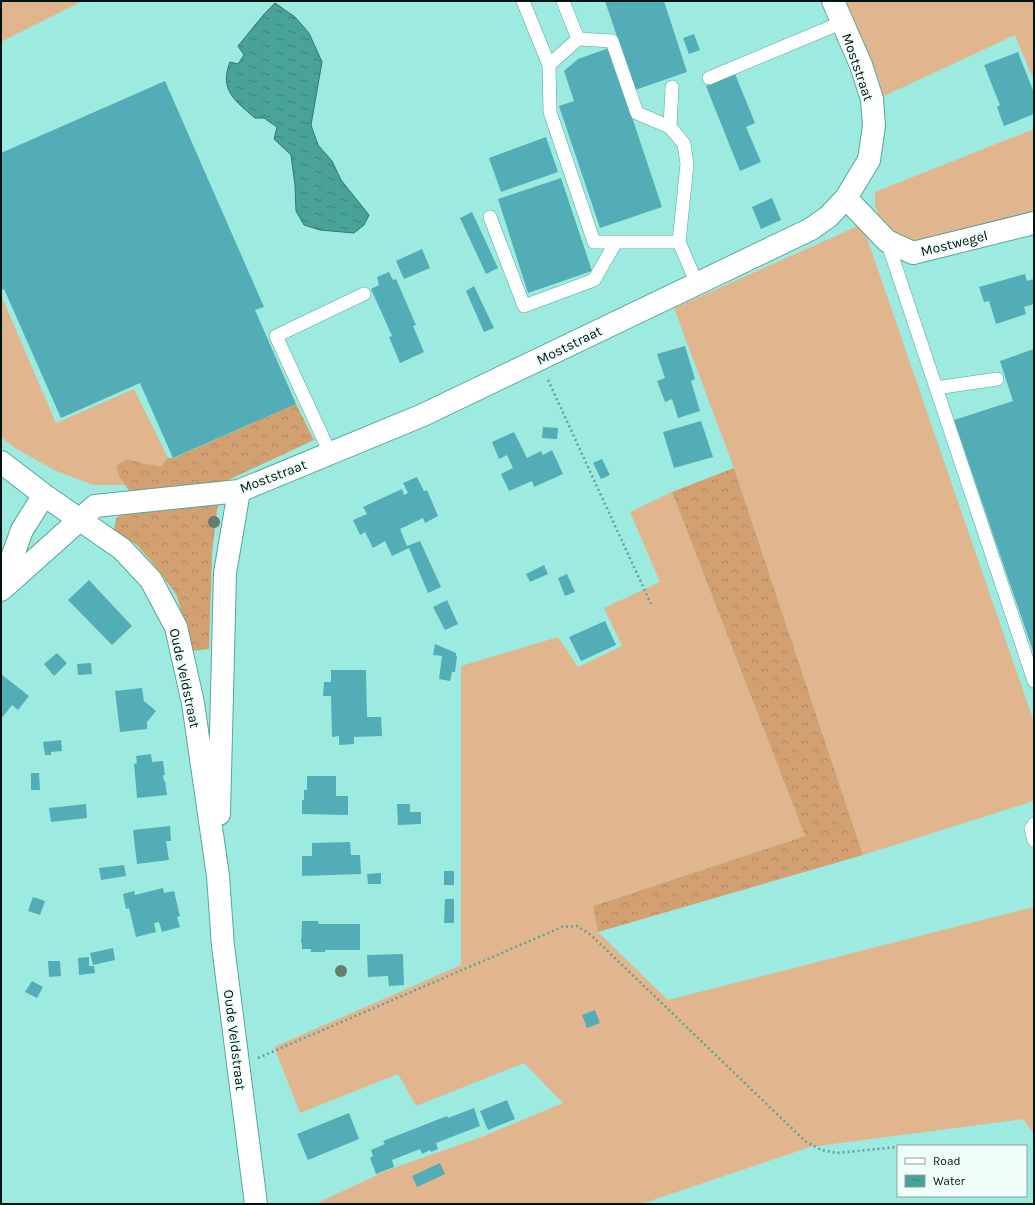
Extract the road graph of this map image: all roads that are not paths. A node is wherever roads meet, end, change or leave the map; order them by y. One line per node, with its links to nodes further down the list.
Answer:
1 (523, 1): 6 (lane)
2 (563, 1): 5 (lane)
3 (833, 1): 4 (street, Moststraat)
4 (843, 22): 7 (lane); 10 (street, Moststraat)
5 (578, 39): 6 (lane); 9 (lane)
6 (549, 65): 14 (lane)
7 (709, 78)
8 (672, 87): 9 (lane)
9 (670, 127): 15 (lane)
10 (846, 198): 13 (street, Mostwegel); 16 (street, Moststraat)
11 (490, 217): 14 (lane)
12 (1034, 223): 13 (street, Mostwegel)
13 (887, 241): 19 (lane)
14 (616, 242): 15 (lane)
15 (679, 242): 16 (lane)
16 (697, 284): 20 (street, Moststraat)
17 (364, 294): 20 (lane)
18 (996, 379): 19 (lane)
19 (936, 388): 26 (lane)
20 (330, 453): 22 (street, Moststraat)
21 (1, 462): 23 (street, Oude Veldstraat)
22 (239, 491): 24 (street, Moststraat); 29 (street, Oude Veldstraat)
23 (44, 496): 24 (street, Oude Veldstraat); 25 (street)
24 (79, 520): 25 (street, Moststraat); 29 (street, Oude Veldstraat)
25 (1, 589)
26 (1034, 680)
27 (1034, 824): 28 (lane)
28 (1034, 840)
29 (218, 876): 30 (street, Oude Veldstraat)
30 (256, 1204)

